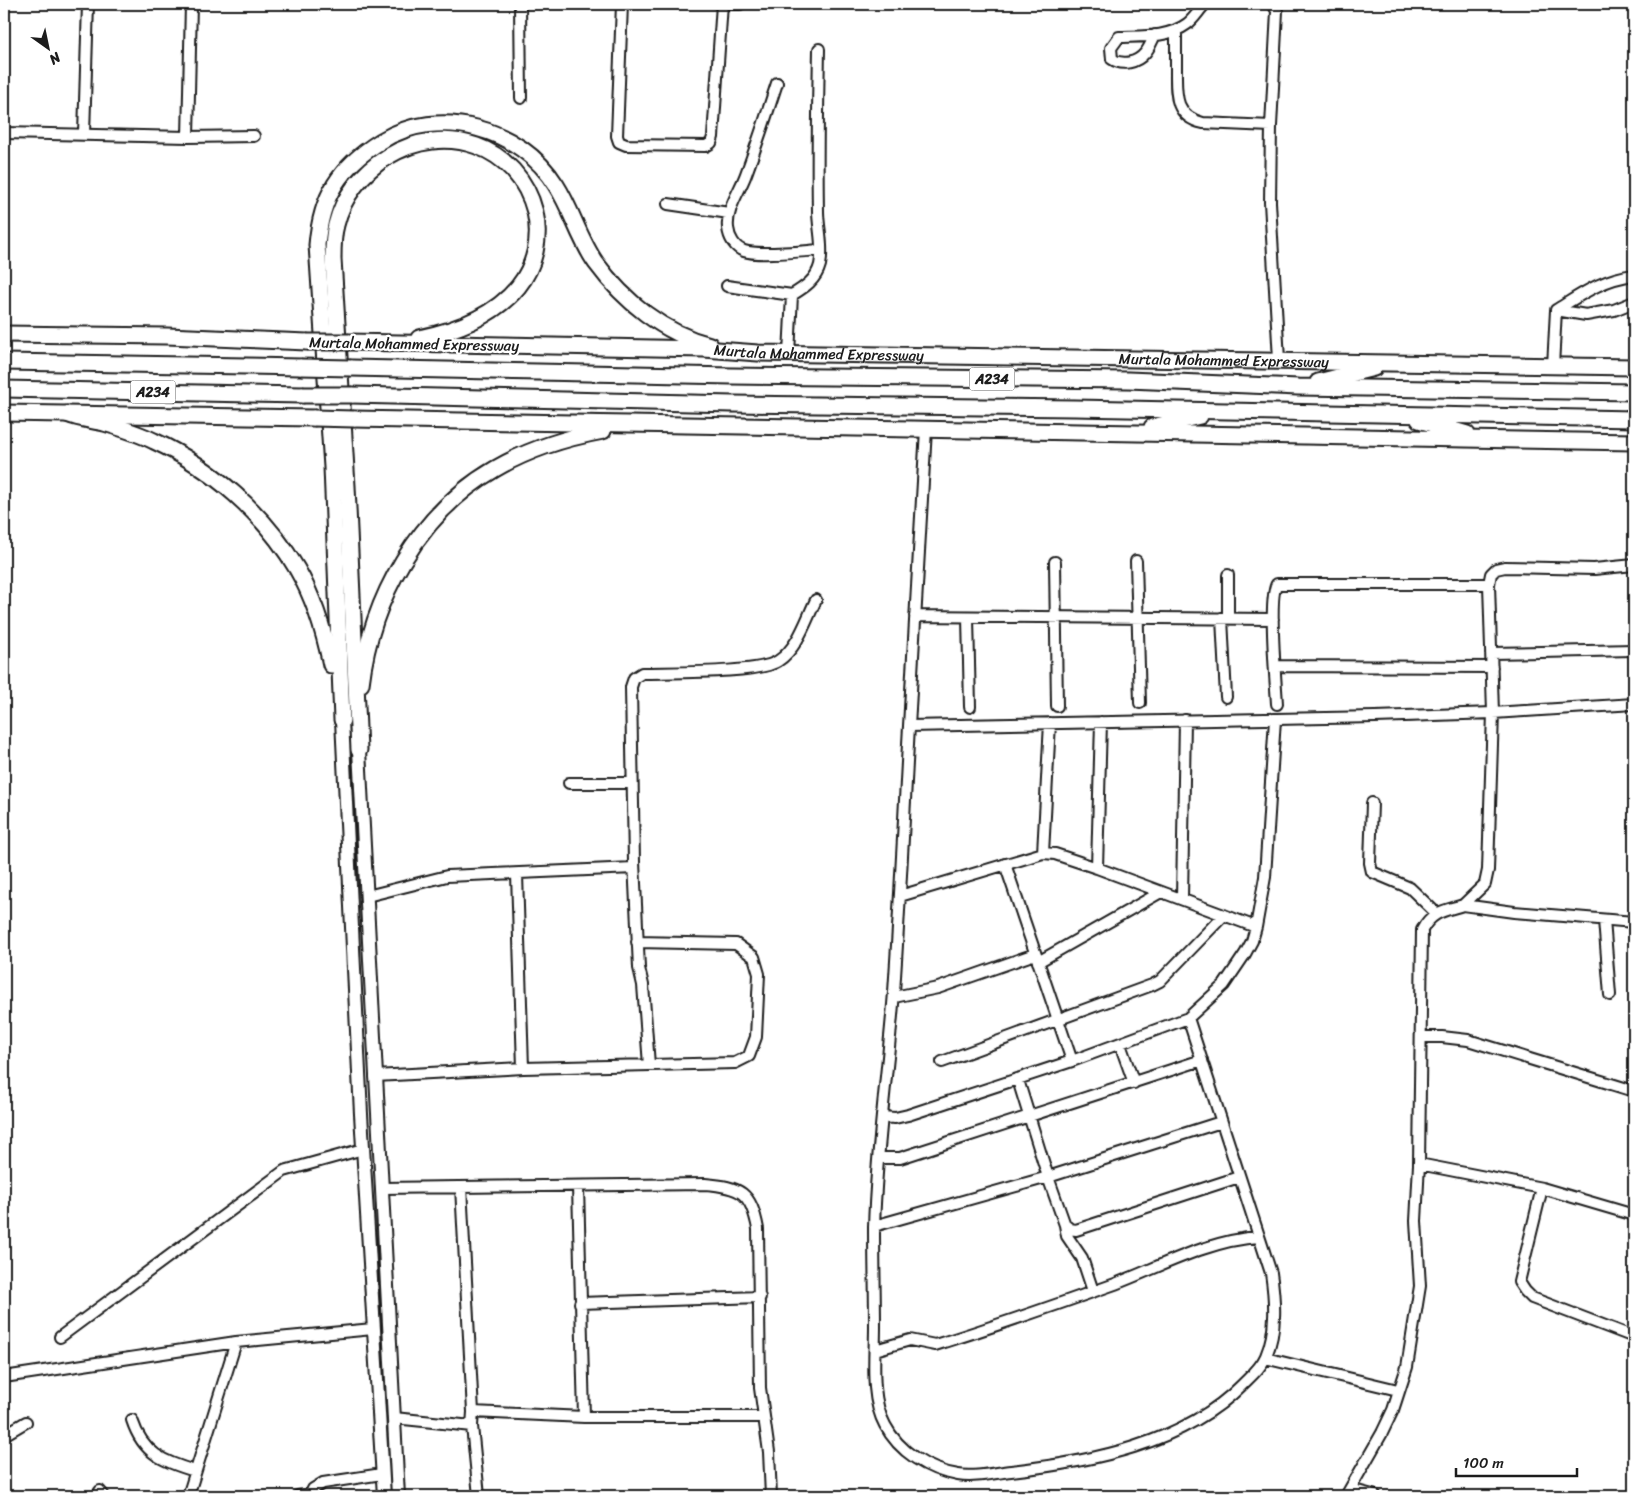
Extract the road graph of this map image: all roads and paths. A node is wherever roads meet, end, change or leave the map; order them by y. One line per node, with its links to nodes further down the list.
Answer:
1 (88, 4): 16 (street)
2 (191, 4): 18 (street)
3 (520, 4): 13 (street)
4 (622, 4): 5 (street)
5 (720, 4): 6 (street)
6 (740, 4)
7 (1205, 4): 9 (street)
8 (1273, 4): 14 (street)
9 (1176, 30): 10 (street); 14 (street)
10 (1155, 35)
11 (819, 49): 21 (street)
12 (777, 83): 20 (street)
13 (521, 98)
14 (1270, 126): 32 (street)
15 (4, 133): 16 (street)
16 (84, 134): 18 (street)
17 (254, 136): 18 (street)
18 (188, 137)
19 (668, 204): 20 (street)
20 (730, 213): 21 (street)
21 (821, 250): 24 (street)
22 (1634, 275): 26 (street)
23 (727, 286): 24 (street)
24 (792, 294): 30 (street)
25 (1634, 302): 26 (street)
26 (1556, 310): 35 (street)
27 (4, 334): 28 (highway, Murtala Mohammed Expressway, bridge)
28 (382, 343): 29 (highway, Murtala Mohammed Expressway); 80 (highway)
29 (758, 353): 30 (highway, Murtala Mohammed Expressway); 75 (highway)
30 (789, 354): 31 (highway, Murtala Mohammed Expressway)
31 (1048, 357): 32 (highway, Murtala Mohammed Expressway); 37 (highway)
32 (1279, 360): 34 (highway, Murtala Mohammed Expressway)
33 (4, 362): 37 (highway, Murtala Mohammed Expressway / A234, bridge)
34 (1394, 362): 35 (highway, Murtala Mohammed Expressway); 38 (highway)
35 (1553, 366): 36 (highway, Murtala Mohammed Expressway)
36 (1634, 367)
37 (1128, 380): 38 (highway, Murtala Mohammed Expressway / A234)
38 (1298, 387): 40 (highway, Murtala Mohammed Expressway / A234)
39 (4, 389): 41 (highway, A234, bridge)
40 (1634, 392)
41 (1225, 410): 44 (highway, A234); 48 (highway)
42 (4, 413): 43 (highway)
43 (67, 414): 46 (highway, bridge); 75 (highway)
44 (1401, 415): 45 (highway, A234); 49 (highway)
45 (1634, 419)
46 (648, 426): 47 (highway); 80 (highway)
47 (926, 429): 48 (highway); 57 (street)
48 (1128, 432): 49 (highway)
49 (1485, 439): 50 (highway)
50 (1634, 442)
51 (1136, 561): 60 (street)
52 (1055, 562): 59 (street)
53 (1634, 565): 55 (street)
54 (1228, 575): 61 (street)
55 (1490, 584): 62 (street); 64 (street)
56 (816, 600): 82 (street)
57 (915, 616): 58 (street); 79 (street)
58 (968, 617): 59 (street); 72 (street)
59 (1055, 617): 60 (street); 71 (street)
60 (1138, 618): 61 (street); 68 (street)
61 (1225, 618): 62 (street); 67 (street)
62 (1273, 619): 65 (street)
63 (1634, 650): 64 (street)
64 (1491, 653): 66 (street)
65 (1275, 666): 66 (street); 69 (street)
66 (1492, 667): 73 (street)
67 (1226, 697)
68 (1140, 703)
69 (1277, 704)
70 (1634, 704): 73 (street)
71 (1057, 706)
72 (970, 707)
73 (1493, 713): 74 (street); 93 (street)
74 (1275, 719): 76 (street); 98 (street)
75 (342, 720): 119 (main road)
76 (1185, 720): 77 (street); 92 (street)
77 (1101, 722): 78 (street); 87 (street)
78 (1050, 723): 79 (street); 84 (street)
79 (909, 726): 91 (street)
80 (359, 750): 90 (main road)
81 (569, 783): 82 (street)
82 (632, 783): 86 (street)
83 (1372, 803): 94 (street)
84 (1043, 853): 85 (street); 87 (street)
85 (1005, 864): 91 (street); 100 (street)
86 (634, 868): 88 (street); 99 (street)
87 (1097, 868): 89 (street)
88 (517, 874): 90 (street); 111 (street)
89 (1161, 892): 92 (street); 100 (street)
90 (367, 896): 112 (main road)
91 (900, 896): 102 (street)
92 (1182, 899): 95 (street)
93 (1463, 905): 94 (street); 96 (street)
94 (1436, 913): 105 (street)
95 (1224, 916): 98 (street); 104 (street)
96 (1604, 920): 97 (street); 101 (street)
97 (1634, 922)
98 (1256, 928): 103 (street)
99 (638, 942): 110 (street); 110 (street)
100 (1036, 958): 102 (street); 104 (street)
101 (1610, 995)
102 (894, 997): 116 (street)
103 (1188, 1018): 106 (street); 107 (street)
104 (1058, 1020): 108 (street); 109 (street)
105 (1421, 1037): 115 (street); 121 (street)
106 (1120, 1044): 108 (street); 114 (street)
107 (1202, 1060): 114 (street); 118 (street)
108 (1072, 1061): 113 (street)
109 (942, 1062)
110 (649, 1065): 111 (street)
111 (523, 1068): 112 (street)
112 (376, 1076): 126 (main road)
113 (1018, 1080): 116 (street); 117 (street)
114 (1134, 1082): 117 (street)
115 (1634, 1091)
116 (882, 1117): 120 (street)
117 (1029, 1117): 120 (street); 123 (street)
118 (1221, 1122): 122 (street); 123 (street)
119 (363, 1149): 135 (main road); 136 (street)
120 (879, 1158): 130 (street)
121 (1419, 1164): 127 (street); 142 (street)
122 (1240, 1176): 129 (street); 131 (street)
123 (1048, 1177): 129 (street); 130 (street)
124 (578, 1186): 125 (street); 133 (street); 134 (street)
125 (461, 1187): 126 (street); 143 (street)
126 (382, 1188): 146 (main road)
127 (1542, 1188): 128 (street); 137 (street)
128 (1634, 1215)
129 (1065, 1225): 132 (street)
130 (874, 1226): 139 (street)
131 (1259, 1237): 132 (street); 140 (street)
132 (1093, 1291): 139 (street)
133 (760, 1297): 134 (street); 145 (street)
134 (580, 1303): 144 (street)
135 (373, 1329): 138 (street); 152 (main road)
136 (60, 1337)
137 (1634, 1337)
138 (236, 1342): 141 (street); 151 (street)
139 (875, 1350): 140 (street)
140 (1266, 1358): 142 (street)
141 (4, 1377)
142 (1398, 1390): 153 (street)
143 (473, 1412): 144 (street); 149 (street)
144 (584, 1417): 145 (street)
145 (764, 1417): 159 (street)
146 (394, 1418): 149 (street); 157 (main road)
147 (132, 1420): 151 (street)
148 (26, 1422): 150 (street)
149 (472, 1426): 158 (street)
150 (4, 1435)
151 (195, 1471): 154 (street)
152 (382, 1474): 155 (street); 156 (main road)
153 (1348, 1493): 160 (street)
154 (188, 1496)
155 (298, 1496)
156 (384, 1496)
157 (398, 1496)
158 (479, 1496)
159 (771, 1496)
160 (1376, 1496)

